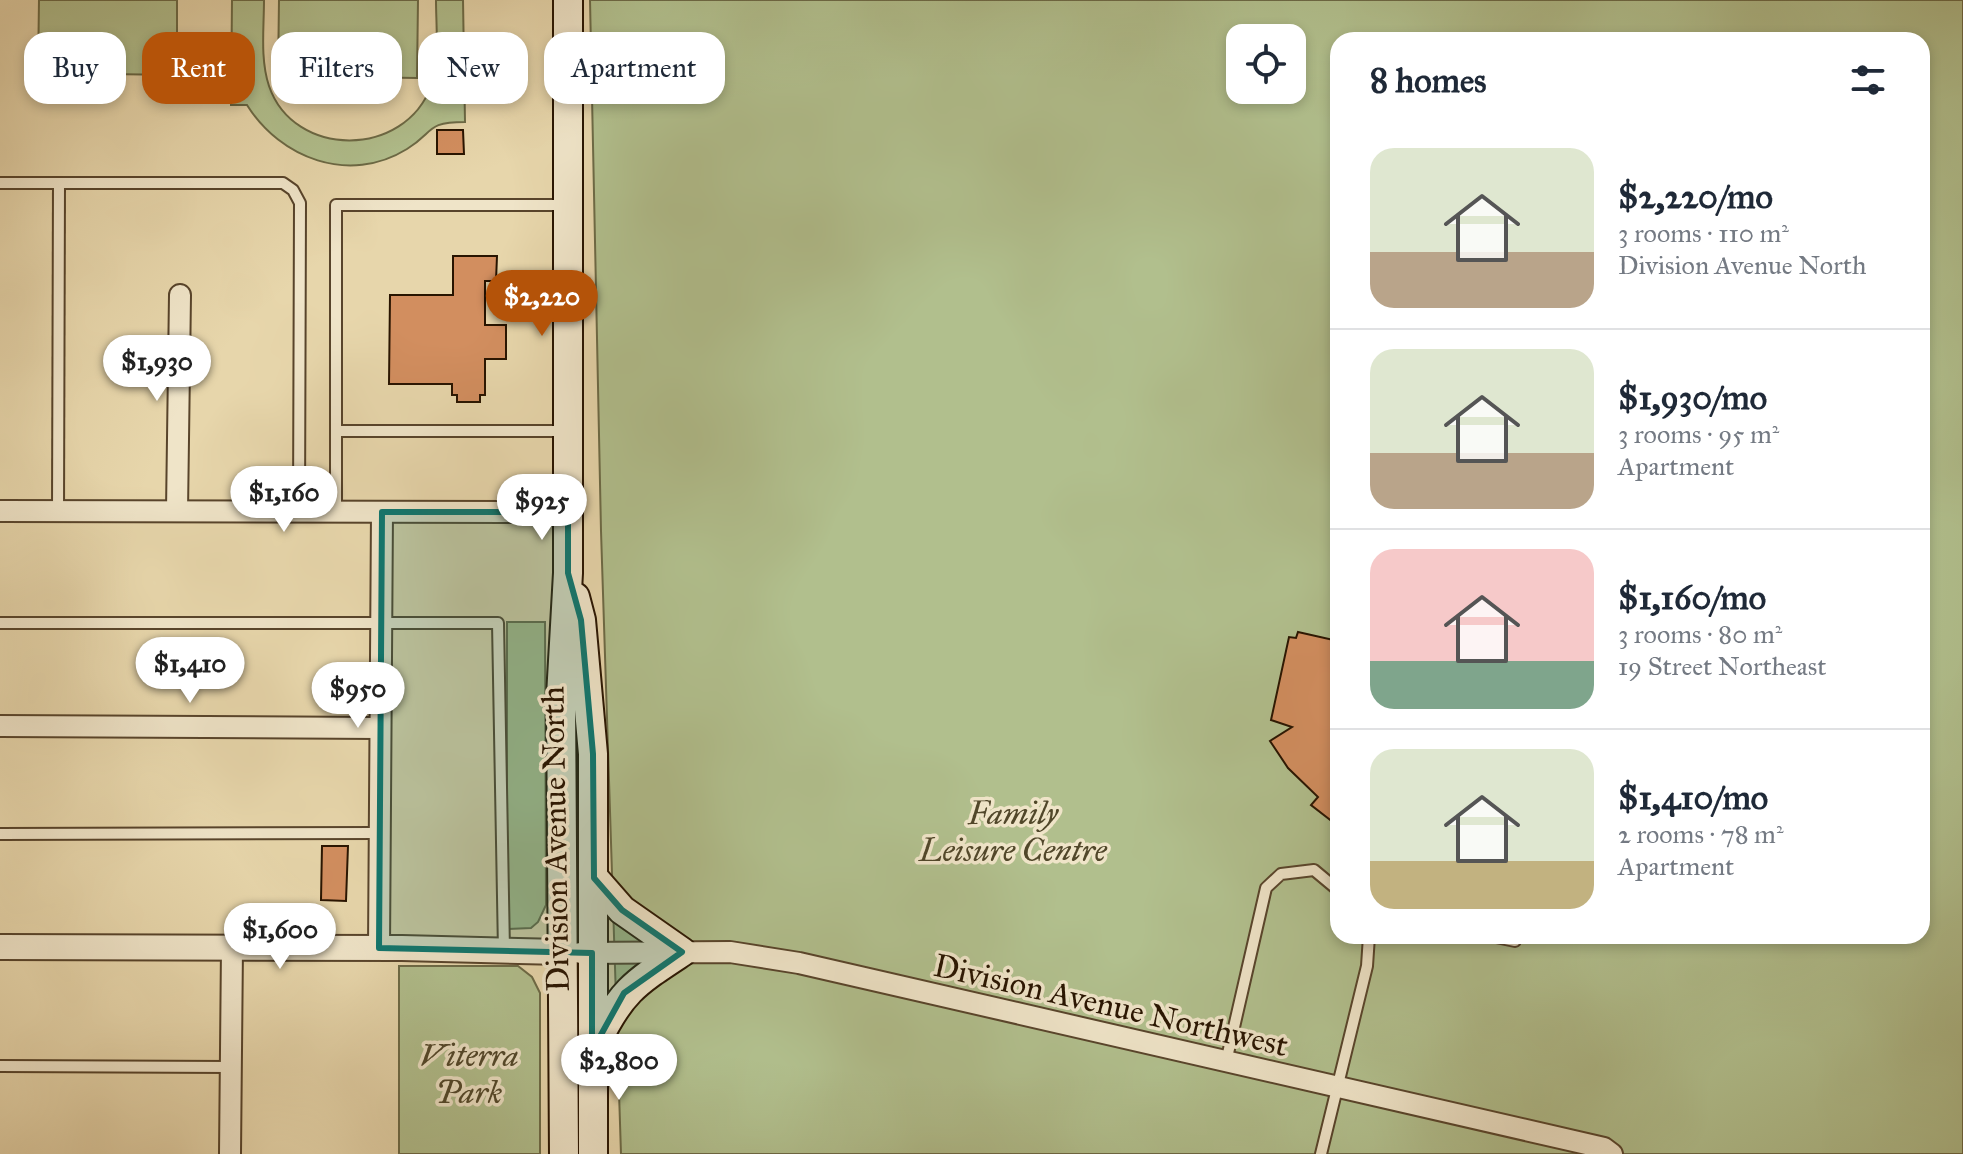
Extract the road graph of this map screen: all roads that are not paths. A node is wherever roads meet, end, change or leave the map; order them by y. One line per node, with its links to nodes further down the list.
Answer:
1 (568, 0): 4 (main road, Division Avenue North)
2 (0, 183): 3 (lane)
3 (59, 183): 9 (lane); 11 (lane)
4 (568, 205): 6 (lane); 7 (main road, Division Avenue North)
5 (180, 295): 10 (street)
6 (336, 431): 7 (lane); 12 (lane)
7 (568, 431): 14 (main road, Division Avenue North)
8 (0, 511): 9 (street)
9 (58, 511): 10 (street)
10 (177, 511): 11 (street)
11 (299, 512): 12 (street)
12 (336, 512): 13 (street)
13 (382, 512): 14 (street); 17 (street)
14 (568, 512): 15 (main road, Division Avenue North)
15 (568, 573): 22 (main road, Division Avenue North); 29 (main road, Division Avenue North)
16 (0, 623): 17 (lane)
17 (381, 623): 19 (street); 28 (lane)
18 (0, 726): 19 (street)
19 (380, 728): 20 (street)
20 (380, 833): 21 (lane); 27 (street)
21 (0, 834)
22 (594, 878): 30 (main road); 31 (main road, Division Avenue North)
23 (1330, 883): 33 (lane)
24 (1369, 944): 36 (lane)
25 (0, 947): 26 (street)
26 (232, 947): 27 (street); 35 (street)
27 (379, 948): 28 (street)
28 (504, 951): 29 (street)
29 (561, 952): 31 (street, Division Avenue Northwest); 38 (main road, Division Avenue North)
30 (682, 952): 31 (street, Division Avenue Northwest); 32 (main road); 33 (street, Division Avenue Northwest)
31 (592, 953): 32 (main road, Division Avenue North)
32 (592, 1051): 39 (main road, Division Avenue North)
33 (1226, 1062): 36 (street, Division Avenue Northwest)
34 (0, 1066): 35 (lane)
35 (231, 1067): 37 (street)
36 (1337, 1088): 40 (lane); 41 (street, Division Avenue Northwest)
37 (230, 1154)
38 (564, 1154)
39 (593, 1154)
40 (1321, 1154)
41 (1612, 1154)

